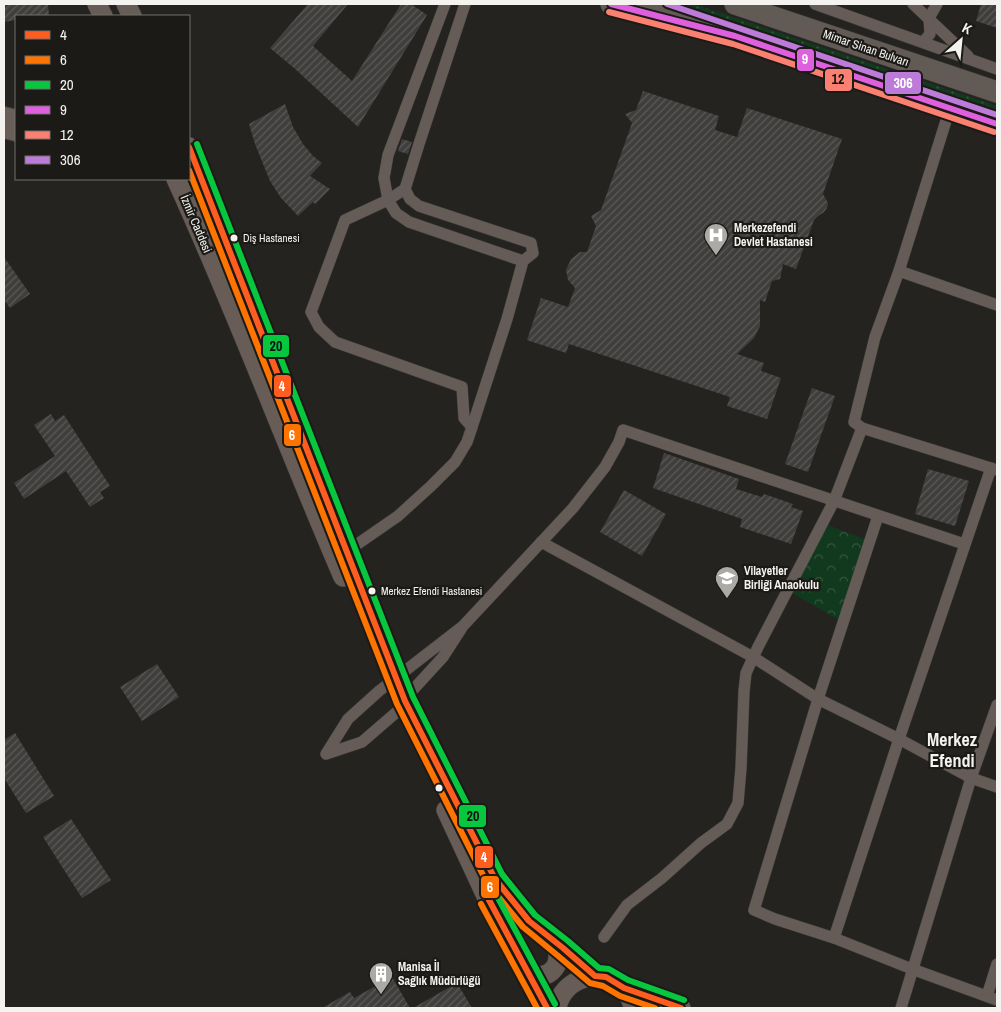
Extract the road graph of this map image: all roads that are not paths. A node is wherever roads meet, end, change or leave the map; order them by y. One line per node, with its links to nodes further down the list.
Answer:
1 (445, 4): 21 (street)
2 (465, 4): 20 (street)
3 (611, 4): 10 (highway)
4 (640, 4): 10 (highway)
5 (736, 4): 14 (highway, Mimar Sinan Bulvarı)
6 (815, 4): 11 (street)
7 (913, 4): 9 (street)
8 (937, 4): 9 (street)
9 (929, 18): 11 (street); 12 (street)
10 (735, 36): 15 (highway)
11 (923, 42): 12 (street)
12 (972, 60): 13 (street)
13 (997, 69)
14 (997, 92)
15 (950, 108): 16 (highway); 23 (street)
16 (997, 124)
17 (190, 150): 32 (main road, İzmir Caddesi)
18 (167, 180): 19 (street)
19 (179, 185): 32 (main road, İzmir Caddesi)
20 (405, 189): 21 (street); 22 (street)
21 (388, 200): 22 (street); 25 (street)
22 (523, 261): 25 (street)
23 (899, 271): 24 (street); 26 (street)
24 (997, 305)
25 (472, 427): 32 (street)
26 (862, 428): 27 (street); 28 (street)
27 (994, 469): 31 (street)
28 (834, 501): 29 (street); 30 (street); 34 (street)
29 (878, 516): 31 (street); 36 (street)
30 (541, 542): 33 (street); 34 (street)
31 (964, 544): 39 (street)
32 (340, 555): 35 (main road, İzmir Caddesi)
33 (463, 626): 35 (street); 37 (street)
34 (753, 658): 36 (street); 42 (street)
35 (392, 680): 37 (main road, İzmir Caddesi); 37 (street)
36 (818, 699): 39 (street); 44 (street)
37 (402, 705): 43 (main road, İzmir Caddesi); 46 (main road, İzmir Caddesi)
38 (997, 705): 40 (street)
39 (899, 739): 40 (street); 44 (street)
40 (971, 778): 41 (street); 47 (street)
41 (997, 787)
42 (604, 937)
43 (550, 938): 46 (main road); 48 (main road, İzmir Caddesi)
44 (834, 938): 47 (street)
45 (997, 964): 50 (street)
46 (525, 969): 51 (main road, İzmir Caddesi)
47 (912, 969): 50 (street); 55 (street)
48 (595, 976): 49 (main road); 52 (main road)
49 (624, 988): 53 (main road); 54 (main road)
50 (992, 998)
51 (547, 1008)
52 (557, 1008)
53 (634, 1008)
54 (682, 1008)
55 (901, 1008)

